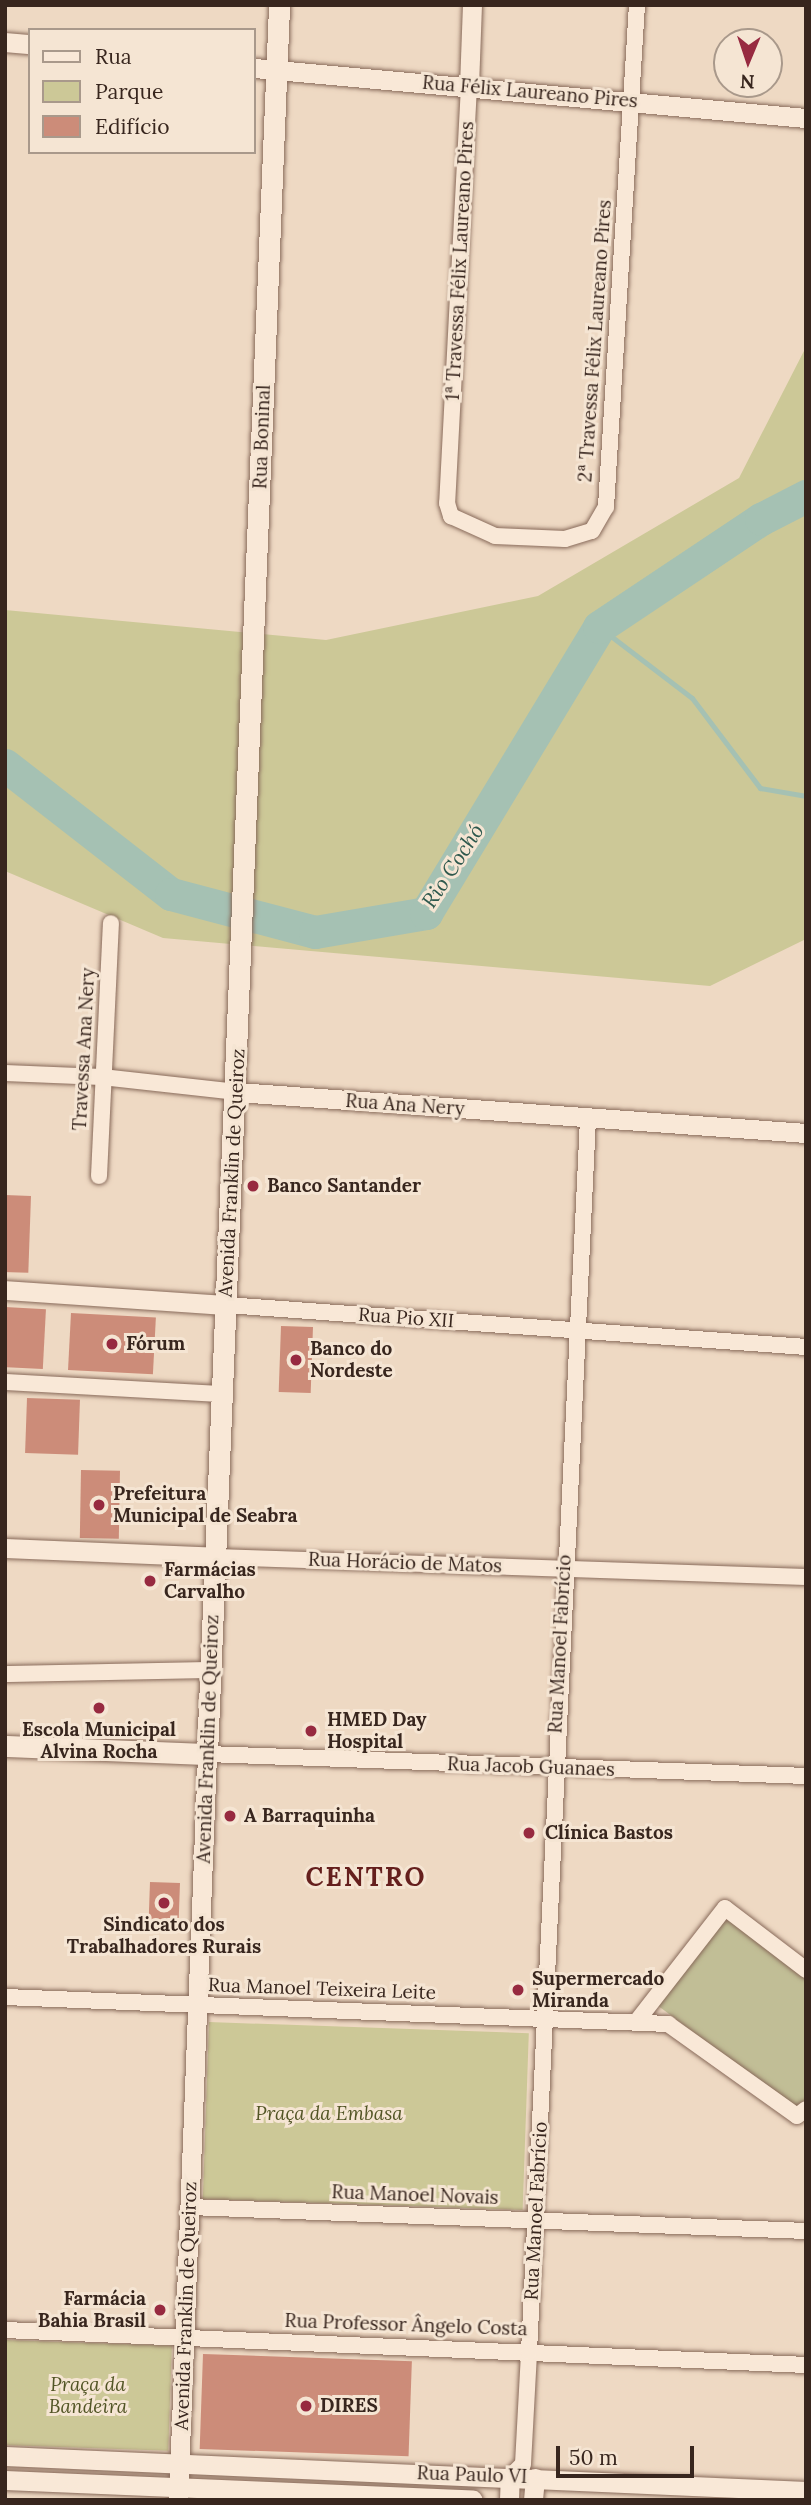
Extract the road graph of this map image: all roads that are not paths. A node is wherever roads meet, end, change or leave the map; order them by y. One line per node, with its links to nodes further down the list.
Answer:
1 (279, 5): 7 (main road, Rua Boninal)
2 (472, 5): 8 (street, 1ª Travessa Félix Laureano Pires)
3 (637, 5): 9 (street, 2ª Travessa Félix Laureano Pires)
4 (5, 41): 5 (street)
5 (28, 44)
6 (256, 68): 7 (street, Rua Félix Laureano Pires)
7 (276, 70): 8 (street, Rua Félix Laureano Pires); 13 (main road, Rua Boninal)
8 (469, 86): 9 (street, Rua Félix Laureano Pires); 11 (street, 1ª Travessa Félix Laureano Pires)
9 (632, 101): 10 (street, Rua Félix Laureano Pires); 11 (street, 2ª Travessa Félix Laureano Pires)
10 (806, 118)
11 (452, 516)
12 (111, 923): 15 (street, Travessa Ana Nery)
13 (240, 979): 16 (main road, Avenida Franklin de Queiroz)
14 (5, 1073): 15 (street, Rua Ana Nery)
15 (102, 1077): 16 (street, Rua Ana Nery); 19 (street, Travessa Ana Nery)
16 (237, 1092): 17 (street, Rua Ana Nery); 21 (main road, Avenida Franklin de Queiroz)
17 (588, 1119): 18 (street, Rua Ana Nery); 22 (street, Rua Manoel Fabrício)
18 (806, 1133)
19 (99, 1176)
20 (5, 1290): 21 (street, Rua Pio XII)
21 (226, 1305): 22 (street, Rua Pio XII); 25 (main road, Avenida Franklin de Queiroz)
22 (575, 1331): 23 (street, Rua Pio XII); 28 (street, Rua Manoel Fabrício)
23 (806, 1347)
24 (5, 1382): 25 (street)
25 (221, 1394): 27 (main road, Avenida Franklin de Queiroz)
26 (5, 1548): 27 (street, Rua Horácio de Matos)
27 (216, 1557): 28 (street, Rua Horácio de Matos); 30 (main road, Avenida Franklin de Queiroz)
28 (564, 1569): 29 (street, Rua Horácio de Matos); 34 (street, Rua Manoel Fabrício)
29 (806, 1577)
30 (212, 1670): 31 (street); 33 (main road, Avenida Franklin de Queiroz)
31 (5, 1674)
32 (5, 1746): 33 (main road, Rua Jacob Guanaes)
33 (207, 1754): 34 (street, Rua Jacob Guanaes); 38 (street, Avenida Franklin de Queiroz)
34 (554, 1768): 35 (street, Rua Jacob Guanaes); 39 (street, Rua Manoel Fabrício)
35 (806, 1776)
36 (806, 1970): 40 (street)
37 (5, 1997): 38 (street, Rua Manoel Teixeira Leite)
38 (197, 2006): 39 (street, Rua Manoel Teixeira Leite); 42 (street, Avenida Franklin de Queiroz)
39 (545, 2018): 40 (street, Rua Manoel Teixeira Leite); 43 (street, Rua Manoel Fabrício)
40 (637, 2021): 41 (street, Rua Manoel Teixeira Leite)
41 (806, 2109)
42 (190, 2207): 43 (street, Rua Manoel Novais); 46 (street, Avenida Franklin de Queiroz)
43 (535, 2221): 44 (street, Rua Manoel Novais); 47 (street, Rua Manoel Fabrício)
44 (806, 2231)
45 (5, 2330): 46 (street, Rua Professor Ângelo Costa)
46 (185, 2337): 47 (street, Rua Professor Ângelo Costa); 50 (street, Avenida Franklin de Queiroz)
47 (529, 2351): 48 (street, Rua Professor Ângelo Costa); 51 (street, Rua Manoel Fabrício)
48 (806, 2365)
49 (5, 2456): 50 (street)
50 (180, 2463): 51 (street, Rua Paulo VI); 54 (street, Avenida Franklin de Queiroz)
51 (523, 2473): 53 (street, Rua Paulo VI); 56 (street, Rua Manoel Fabrício); 57 (street, Rua Manoel Fabrício)
52 (5, 2480): 54 (street)
53 (806, 2491)
54 (178, 2493): 55 (street, Rua Paulo VI)
55 (473, 2500)
56 (509, 2500)
57 (533, 2500)

